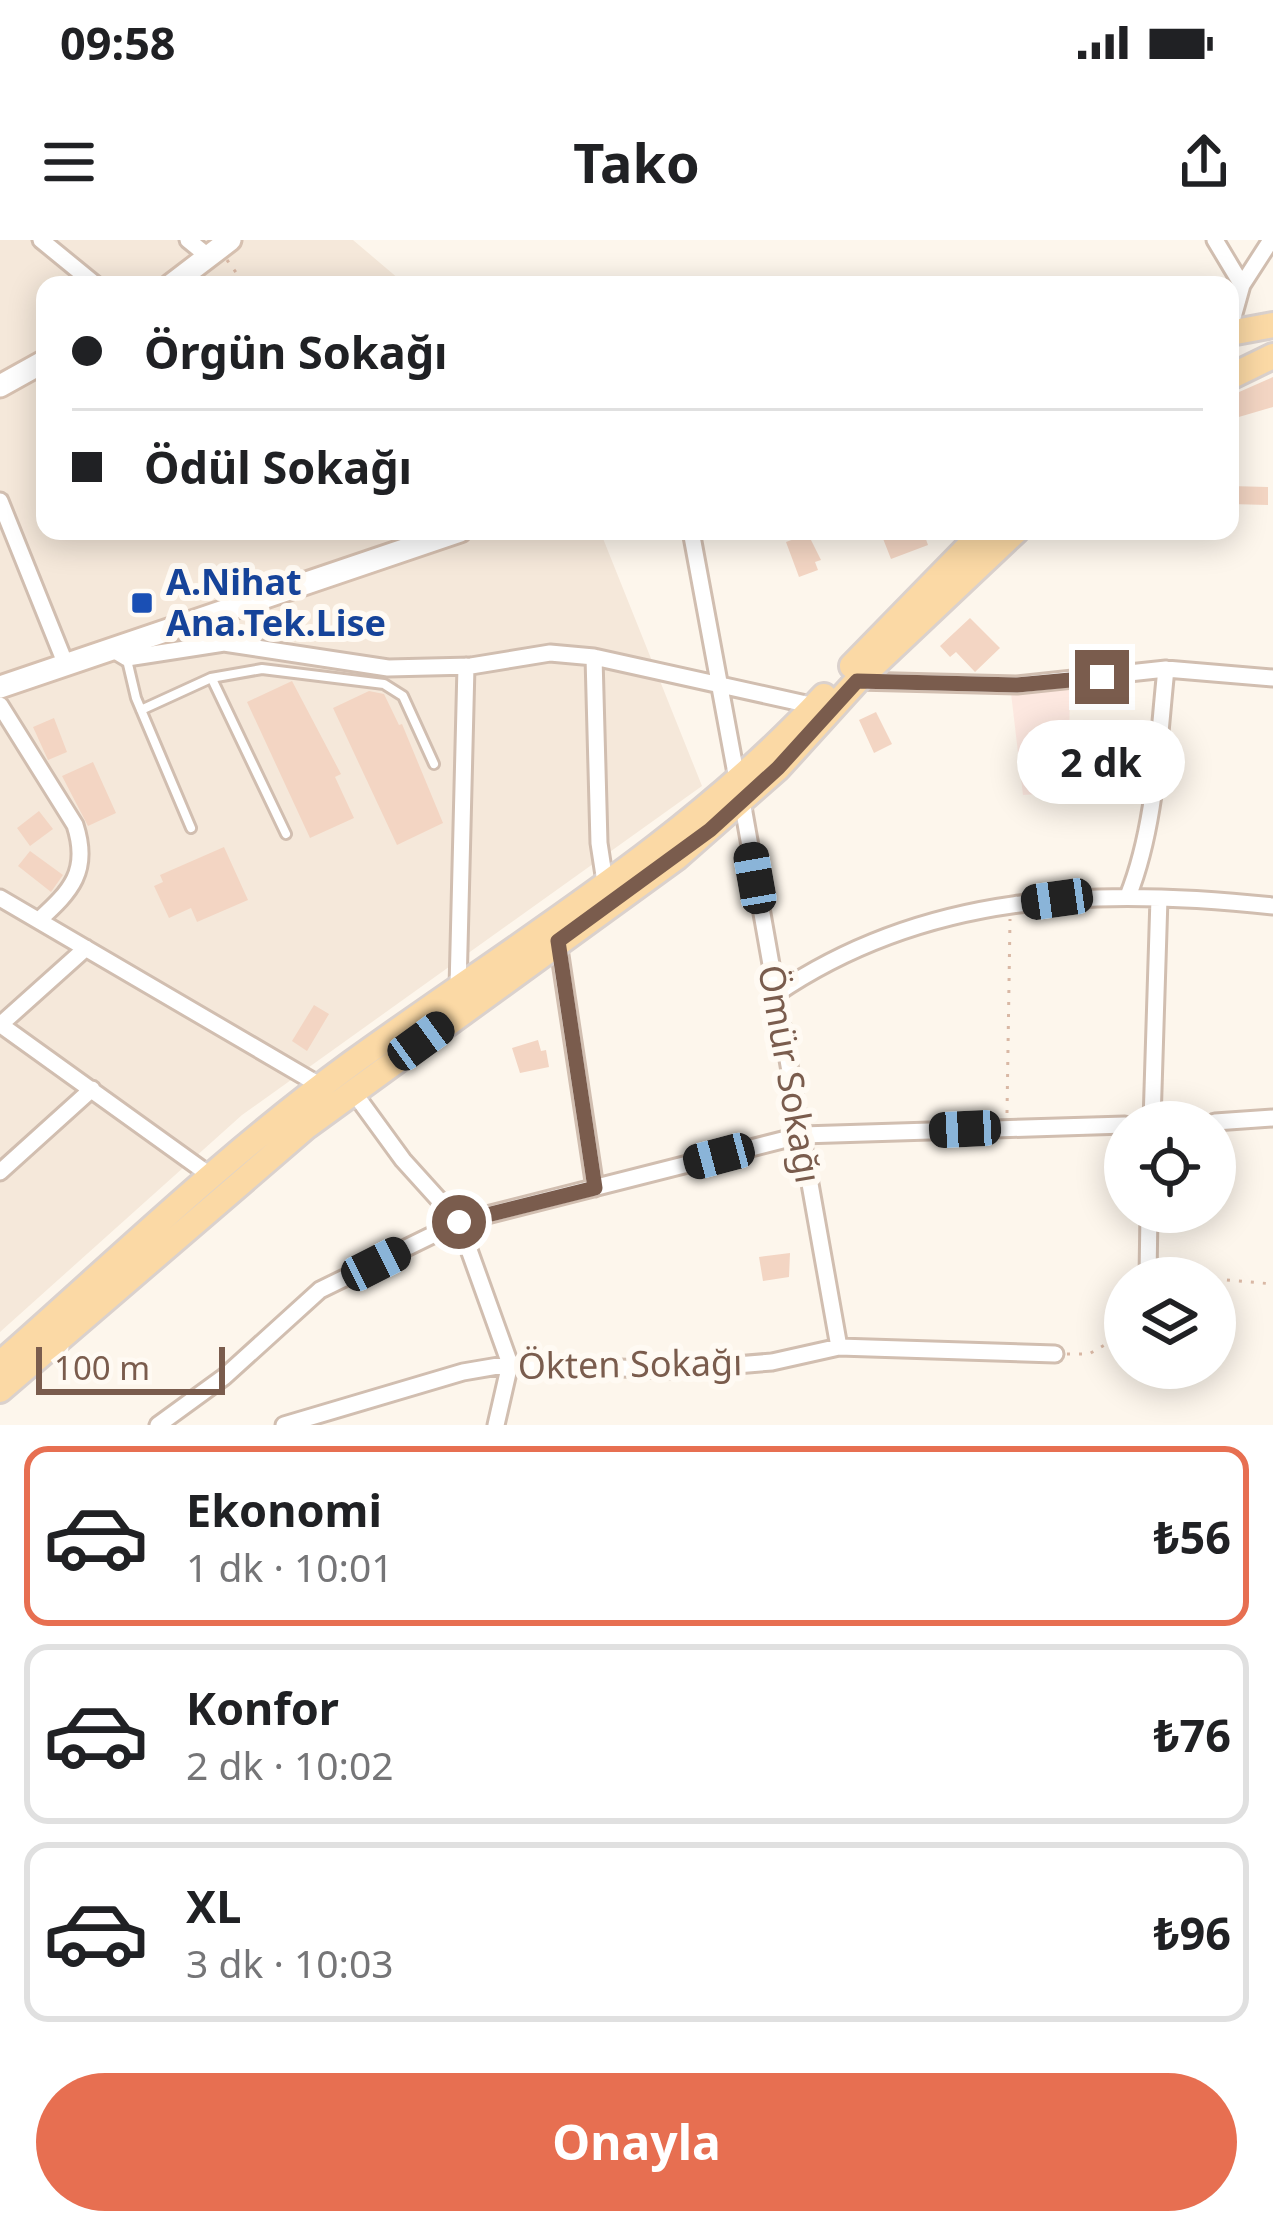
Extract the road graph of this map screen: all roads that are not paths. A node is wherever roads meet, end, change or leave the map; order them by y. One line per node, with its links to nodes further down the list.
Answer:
1 (41, 240): 6 (street)
2 (188, 240): 5 (street)
3 (1215, 240): 8 (street)
4 (1271, 240): 10 (street)
5 (219, 248): 7 (main road)
6 (85, 276)
7 (183, 276)
8 (1237, 276)
9 (1239, 280): 10 (street)
10 (1242, 285): 11 (street)
11 (1239, 296)
12 (1273, 325): 13 (main road)
13 (1239, 329)
14 (1273, 356): 16 (main road)
15 (36, 367): 17 (main road)
16 (1239, 373)
17 (0, 386)
18 (0, 501): 25 (street)
19 (435, 540): 23 (main road)
20 (693, 540): 31 (street, Ömür Sokağı)
21 (975, 540): 34 (main road)
22 (1006, 540): 30 (main road)
23 (120, 654): 25 (main road); 26 (street); 35 (lane)
24 (594, 657): 26 (street); 31 (street); 40 (street)
25 (66, 665): 32 (main road)
26 (466, 666): 48 (street)
27 (1166, 669): 29 (street); 30 (street); 41 (street)
28 (212, 678): 35 (lane); 36 (lane); 39 (lane)
29 (1273, 678)
30 (857, 681): 37 (main road)
31 (723, 685): 34 (street); 37 (street, Ömür Sokağı)
32 (0, 687)
33 (0, 705): 45 (street)
34 (814, 706): 37 (main road)
35 (141, 710): 38 (lane)
36 (434, 764)
37 (740, 790): 40 (main road); 46 (main road); 49 (street, Ömür Sokağı)
38 (191, 828)
39 (286, 835)
40 (605, 883): 48 (main road)
41 (1128, 896): 43 (street); 49 (street)
42 (0, 898): 45 (street)
43 (1159, 898): 44 (street); 54 (street)
44 (1273, 906)
45 (39, 920): 47 (street)
46 (558, 941): 53 (main road); 61 (street)
47 (86, 948): 50 (street); 51 (street)
48 (458, 988): 51 (main road)
49 (776, 994): 58 (street, Ömür Sokağı)
50 (0, 1025): 52 (street)
51 (321, 1086): 60 (main road)
52 (92, 1089): 59 (street); 60 (street)
53 (352, 1090): 62 (street); 67 (main road)
54 (1153, 1101)
55 (1273, 1118): 56 (street)
56 (1236, 1121)
57 (1104, 1125): 58 (street)
58 (802, 1135): 61 (street); 63 (street, Ömür Sokağı)
59 (0, 1172)
60 (211, 1176): 64 (main road)
61 (595, 1188): 62 (street)
62 (459, 1222): 66 (street); 68 (street)
63 (839, 1347): 65 (street, Ökten Sokağı); 66 (street, Ökten Sokağı)
64 (4, 1354)
65 (1055, 1354)
66 (510, 1364): 69 (street, Ökten Sokağı); 70 (street)
67 (0, 1390)
68 (158, 1425)
69 (284, 1425)
70 (496, 1425)

